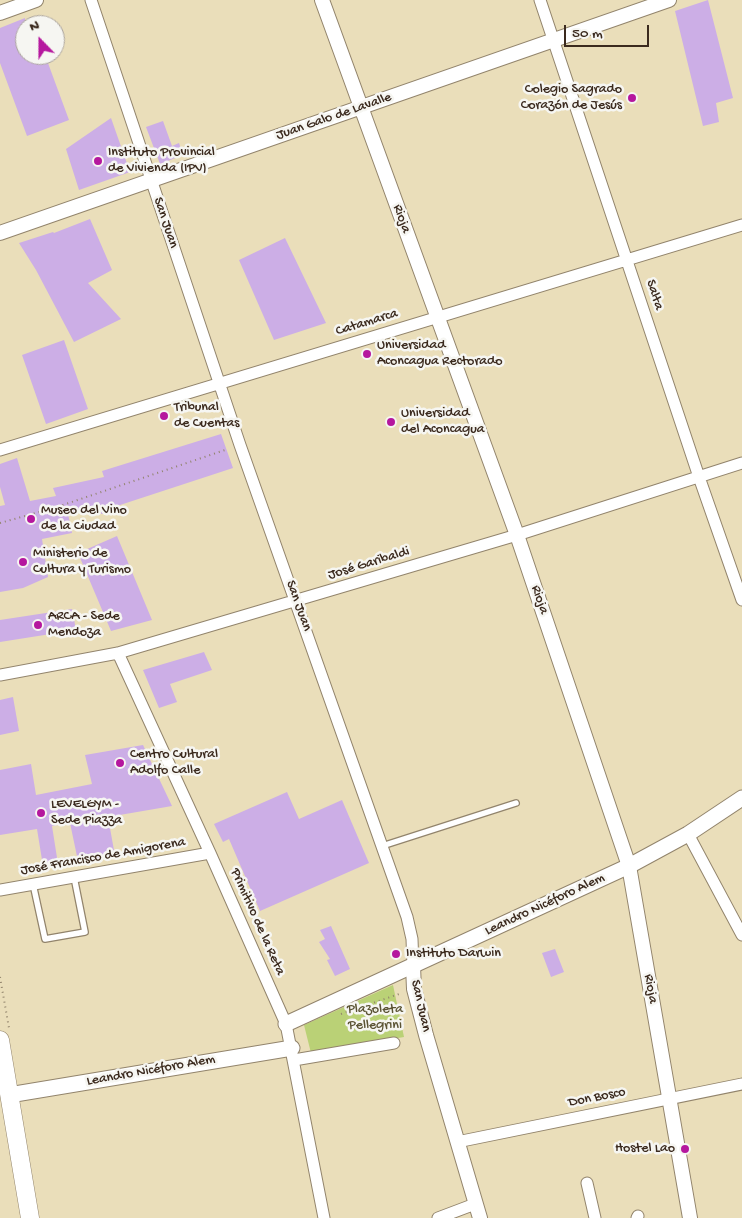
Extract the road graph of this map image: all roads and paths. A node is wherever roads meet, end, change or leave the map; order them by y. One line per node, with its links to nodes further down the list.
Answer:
1 (36, 0): 6 (street)
2 (91, 0): 9 (street, San Juan)
3 (322, 0): 8 (street, Rioja)
4 (540, 0): 7 (street, Salta)
5 (669, 0): 7 (street, Juan Galo de Lavalle)
6 (0, 13)
7 (553, 40): 8 (street, Juan Galo de Lavalle); 12 (street, Salta)
8 (361, 107): 9 (street, Juan Galo de Lavalle); 13 (street, Rioja)
9 (151, 181): 11 (street, Juan Galo de Lavalle); 14 (street, San Juan)
10 (742, 225): 12 (street, Catamarca)
11 (0, 234)
12 (627, 261): 13 (street, Catamarca); 18 (street, Salta)
13 (436, 317): 14 (street, Catamarca); 20 (street, Rioja)
14 (219, 384): 15 (street, San Juan); 16 (street, Catamarca)
15 (240, 445): 19 (path); 22 (street, San Juan)
16 (0, 450)
17 (742, 463): 18 (street, José Garibaldi)
18 (699, 477): 20 (street, José Garibaldi); 21 (street, Salta)
19 (0, 523)
20 (516, 535): 22 (street, José Garibaldi); 30 (street, Rioja)
21 (742, 600)
22 (296, 601): 23 (street, José Garibaldi); 28 (street, San Juan)
23 (118, 653): 24 (street, José Garibaldi); 29 (street, Primitivo de la Reta)
24 (0, 675)
25 (742, 798): 27 (main road, Leandro Nicéforo Alem)
26 (516, 803): 28 (lane)
27 (688, 834): 30 (main road, Leandro Nicéforo Alem); 34 (street)
28 (382, 846): 35 (street, San Juan)
29 (210, 853): 31 (street, José Francisco de Amigorena); 38 (street, Primitivo de la Reta)
30 (629, 866): 35 (main road, Leandro Nicéforo Alem); 44 (street, Rioja)
31 (74, 877): 32 (street, José Francisco de Amigorena); 32 (lane)
32 (33, 884): 33 (street, José Francisco de Amigorena)
33 (0, 890)
34 (742, 935)
35 (412, 966): 36 (street, San Juan); 38 (main road, Leandro Nicéforo Alem)
36 (414, 989): 37 (path); 45 (street, San Juan)
37 (334, 1017)
38 (286, 1024): 41 (street, Primitivo de la Reta)
39 (0, 1040): 43 (main road)
40 (394, 1043): 41 (street)
41 (293, 1054): 43 (main road, Leandro Nicéforo Alem); 49 (street, Primitivo de la Reta)
42 (742, 1084): 44 (street, Don Bosco)
43 (5, 1095): 48 (main road)
44 (669, 1099): 45 (street, Don Bosco); 53 (street, Rioja)
45 (458, 1142): 47 (street, San Juan)
46 (586, 1183): 52 (street)
47 (475, 1204): 50 (street); 51 (street, San Juan)
48 (30, 1218)
49 (324, 1218)
50 (438, 1218)
51 (480, 1218)
52 (595, 1218)
53 (690, 1218)

